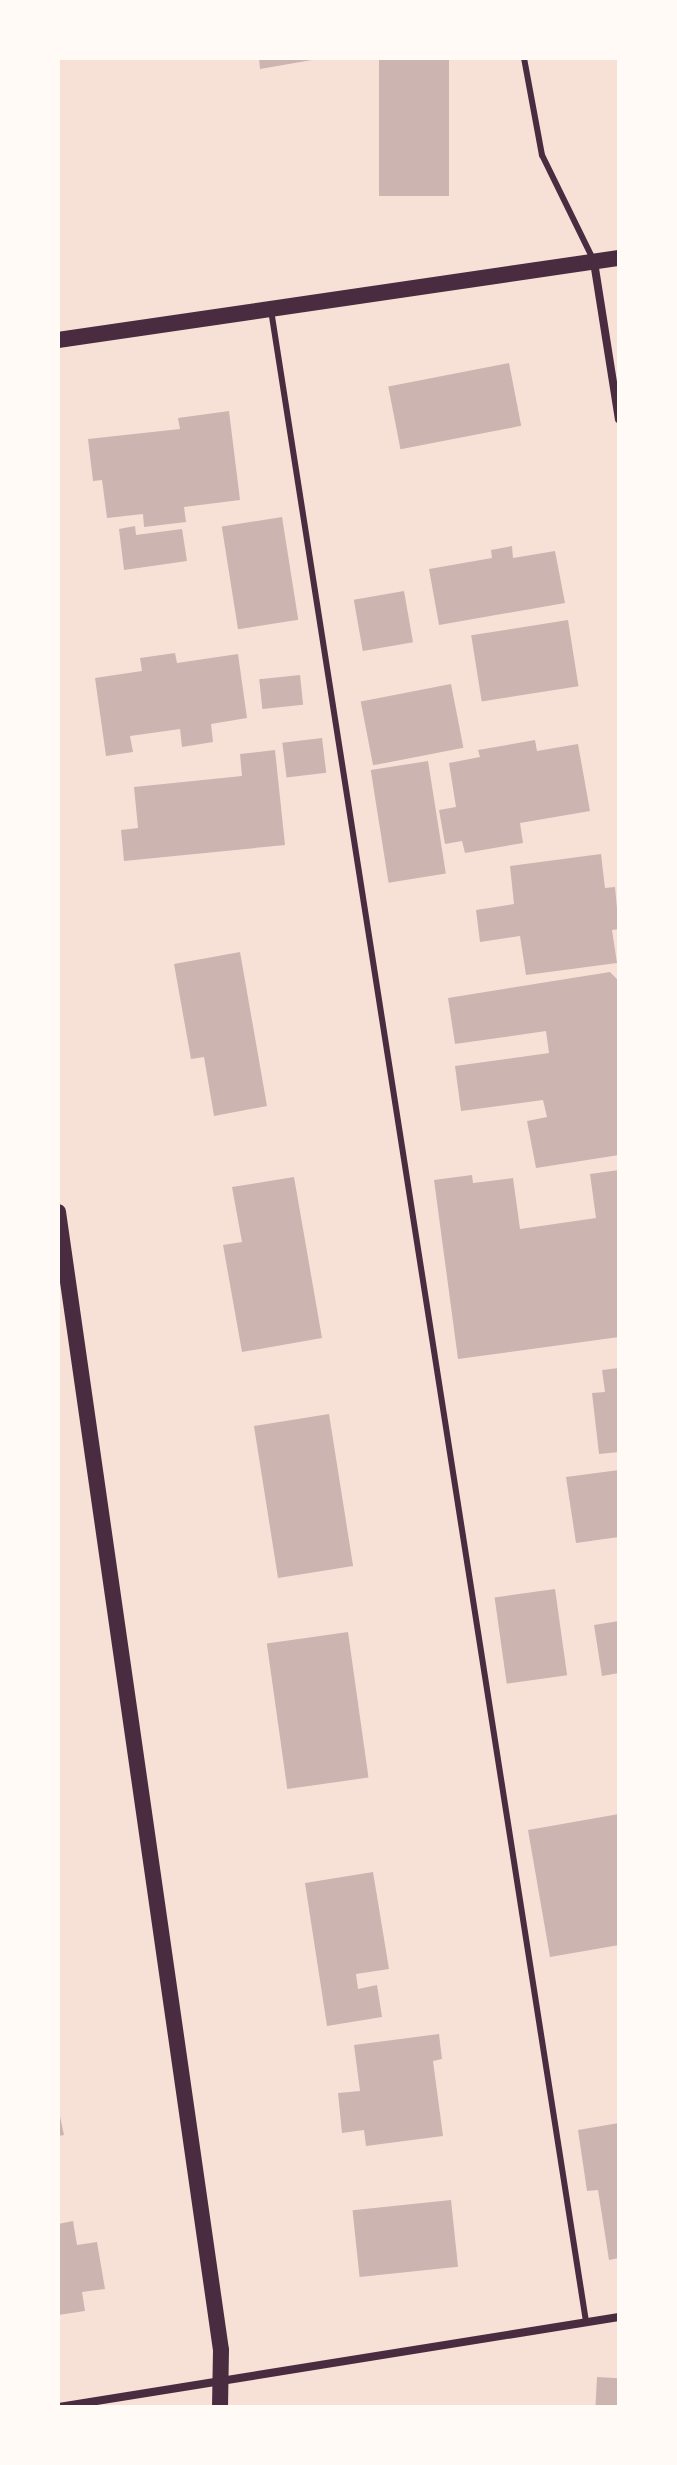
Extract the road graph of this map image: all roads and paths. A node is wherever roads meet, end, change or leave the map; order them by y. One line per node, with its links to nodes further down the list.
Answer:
1 (524, 58): 3 (lane)
2 (619, 258): 3 (main road)
3 (594, 261): 4 (main road); 6 (street)
4 (271, 310): 5 (main road); 9 (lane)
5 (58, 340)
6 (619, 419)
7 (58, 1212): 10 (main road)
8 (619, 2317): 9 (street)
9 (586, 2322): 10 (street)
10 (221, 2383): 11 (street); 12 (main road)
11 (59, 2407)
12 (220, 2407)

